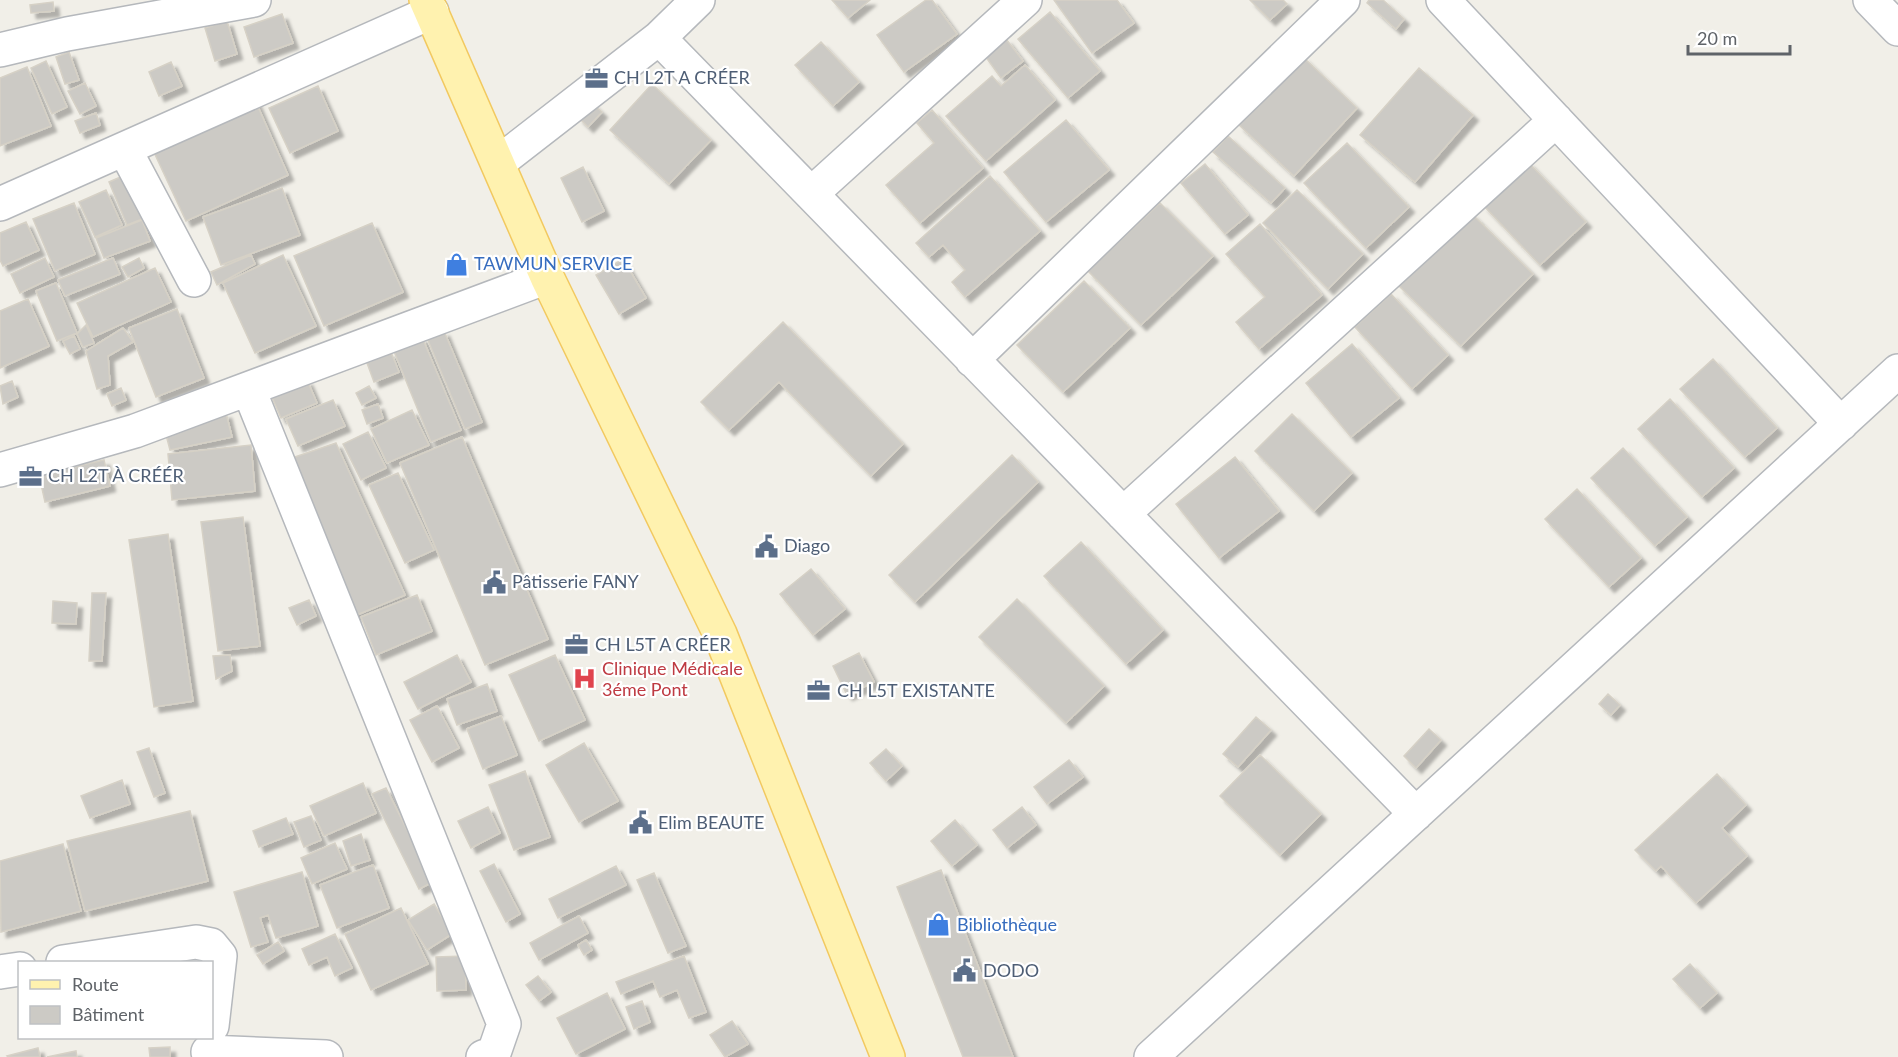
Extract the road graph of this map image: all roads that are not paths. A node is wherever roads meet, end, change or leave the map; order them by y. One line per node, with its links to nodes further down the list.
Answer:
1 (254, 0): 10 (street)
2 (698, 0): 9 (street)
3 (1025, 0): 14 (street)
4 (1343, 0): 18 (street)
5 (1443, 0): 11 (street)
6 (1870, 0): 8 (street)
7 (429, 6): 12 (street); 13 (main road)
8 (1898, 29)
9 (659, 38): 13 (street); 14 (street)
10 (0, 51)
11 (1556, 120): 21 (street); 23 (street)
12 (125, 150): 15 (street); 17 (street)
13 (498, 163): 16 (main road)
14 (811, 194): 18 (street)
15 (0, 204)
16 (547, 277): 20 (street); 32 (main road)
17 (194, 280)
18 (972, 360): 23 (street)
19 (1898, 371): 21 (street)
20 (249, 390): 22 (street); 31 (street)
21 (1840, 424): 24 (street)
22 (0, 470)
23 (1123, 514): 24 (street)
24 (1416, 814): 33 (street)
25 (76, 961): 28 (street)
26 (18, 969): 27 (street)
27 (0, 972)
28 (213, 1011)
29 (209, 1043): 30 (street)
30 (326, 1057)
31 (483, 1057)
32 (888, 1057)
33 (1151, 1057)

